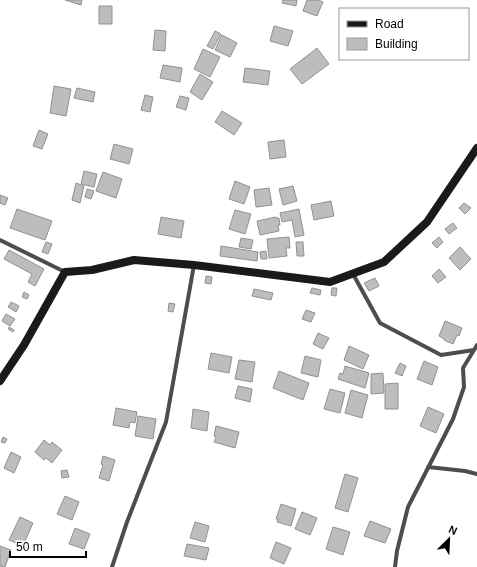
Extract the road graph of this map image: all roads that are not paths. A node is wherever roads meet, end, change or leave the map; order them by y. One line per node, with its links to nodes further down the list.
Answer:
1 (477, 148): 5 (street)
2 (0, 240): 4 (street)
3 (194, 265): 4 (street); 5 (street); 11 (street)
4 (65, 272): 8 (street)
5 (353, 274): 7 (street)
6 (477, 345): 7 (street)
7 (474, 350): 9 (street)
8 (0, 381)
9 (428, 467): 10 (street); 12 (street)
10 (477, 474)
11 (112, 567)
12 (395, 567)

